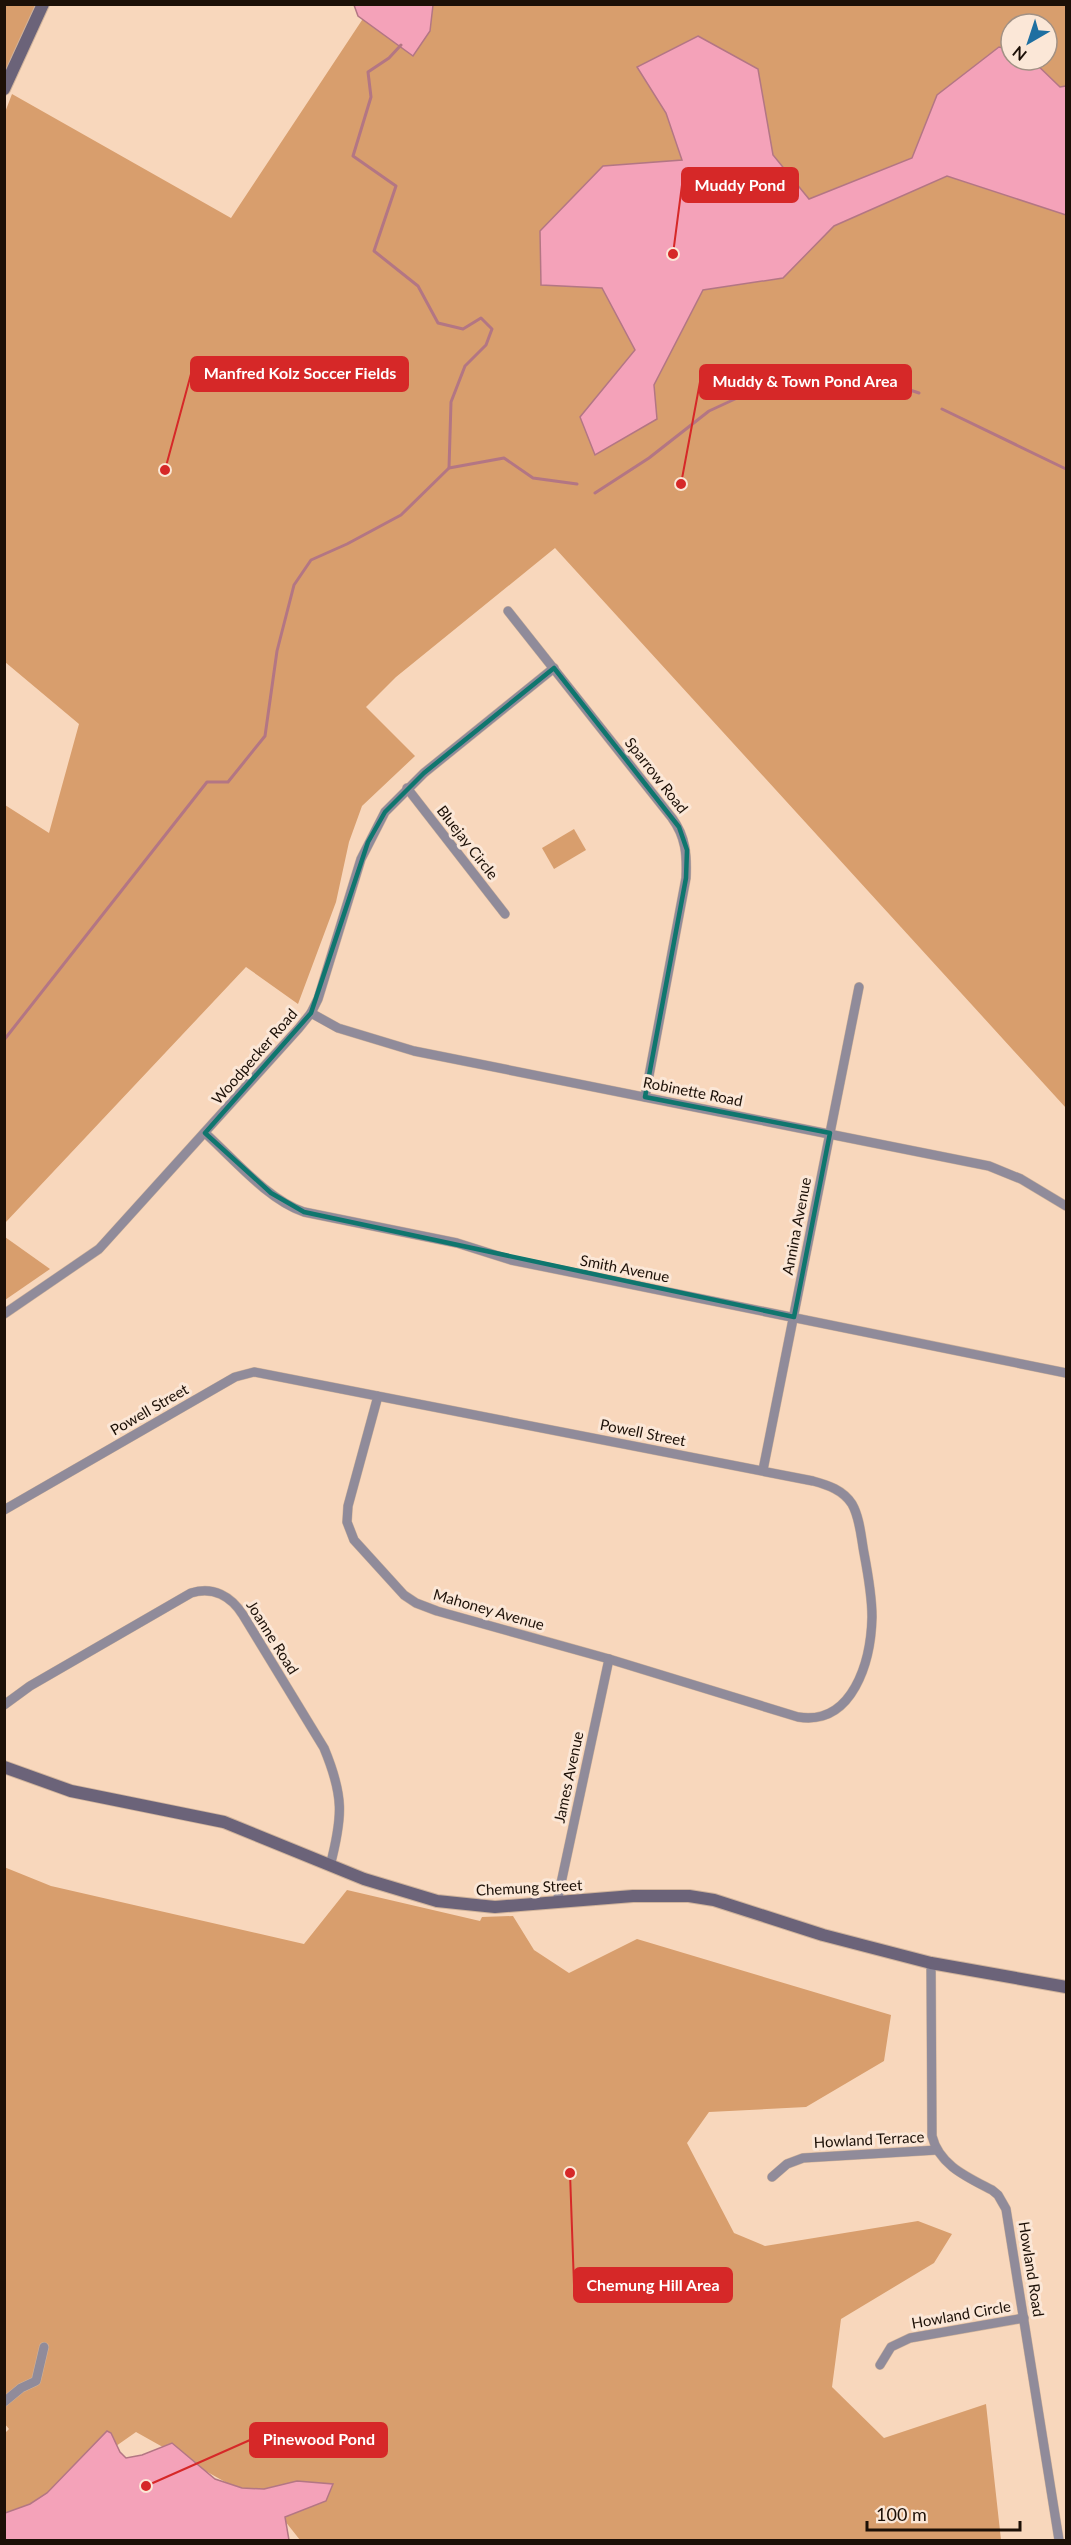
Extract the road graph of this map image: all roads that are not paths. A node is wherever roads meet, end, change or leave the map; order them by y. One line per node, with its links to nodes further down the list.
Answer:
1 (42, 5): 2 (street)
2 (4, 90)
3 (508, 611): 4 (street, Sparrow Road)
4 (554, 668): 5 (street, Woodpecker Road); 9 (street, Sparrow Road)
5 (407, 788): 6 (street, Bluejay Circle); 8 (street, Woodpecker Road)
6 (506, 914)
7 (859, 987): 11 (street, Annina Avenue)
8 (311, 1013): 9 (street, Robinette Road); 10 (street, Woodpecker Road)
9 (645, 1097): 11 (street, Robinette Road)
10 (206, 1133): 13 (street, Woodpecker Road); 14 (street, Smith Avenue)
11 (830, 1133): 12 (street, Robinette Road); 14 (street, Annina Avenue)
12 (1066, 1206)
13 (4, 1314)
14 (794, 1317): 15 (street, Smith Avenue); 17 (street, Annina Avenue)
15 (1066, 1373)
16 (378, 1396): 17 (street, Powell Street); 18 (street, Powell Street); 19 (street, Mahoney Avenue)
17 (763, 1470): 19 (street, Powell Street)
18 (4, 1510)
19 (609, 1659): 23 (street, James Avenue)
20 (4, 1705): 22 (street, Joanne Road)
21 (4, 1767): 22 (street, Chemung Street)
22 (330, 1866): 23 (street, Chemung Street)
23 (556, 1902): 24 (street, Chemung Street)
24 (931, 1963): 25 (street, Chemung Street); 26 (street)
25 (1066, 1987)
26 (937, 2150): 27 (street, Howland Terrace); 28 (street, Howland Road)
27 (772, 2177)
28 (1024, 2318): 30 (street, Howland Circle); 32 (street, Howland Road)
29 (44, 2347): 31 (street)
30 (880, 2365)
31 (4, 2402)
32 (1059, 2541)

